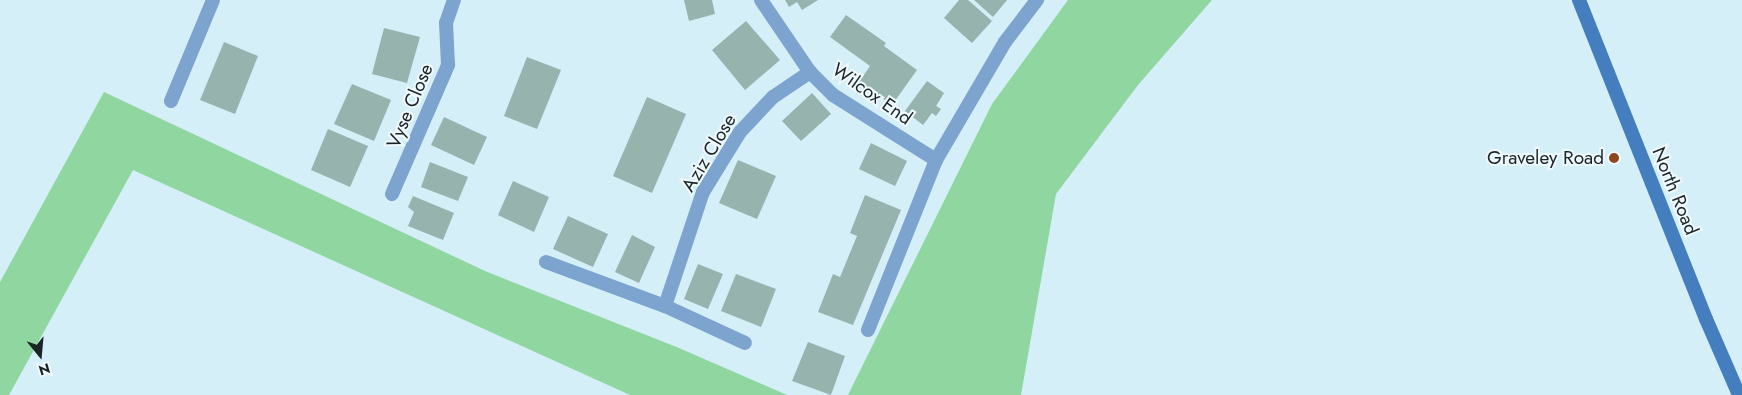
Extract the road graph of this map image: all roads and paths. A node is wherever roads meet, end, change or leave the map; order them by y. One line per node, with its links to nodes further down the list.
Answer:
1 (213, 0): 7 (street)
2 (454, 0): 9 (street, Vyse Close)
3 (761, 0): 6 (street, Wilcox End)
4 (1038, 0): 8 (street)
5 (1579, 0): 14 (main road, North Road)
6 (810, 72): 8 (street, Wilcox End); 11 (street, Aziz Close)
7 (171, 101)
8 (936, 160): 12 (street)
9 (392, 194)
10 (546, 262): 11 (street)
11 (665, 306): 13 (street)
12 (868, 330)
13 (745, 343)
14 (1739, 395)

